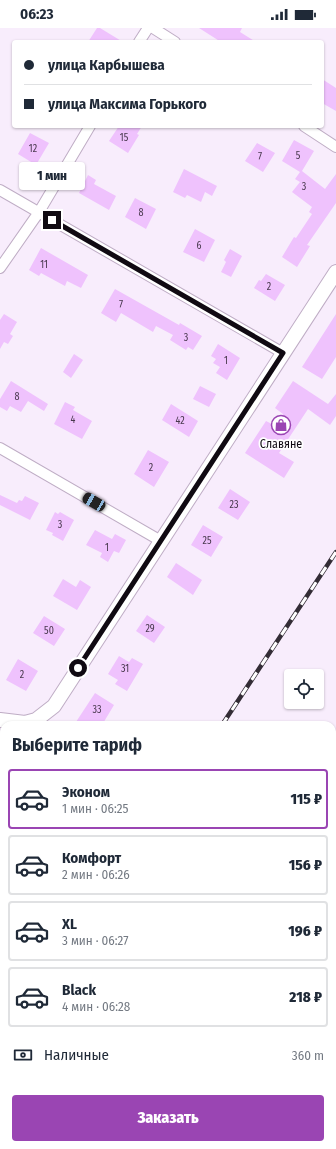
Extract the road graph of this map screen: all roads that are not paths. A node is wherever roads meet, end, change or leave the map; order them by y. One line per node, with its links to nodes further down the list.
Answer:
1 (148, 28): 3 (street)
2 (153, 28): 4 (street)
3 (140, 40)
4 (172, 40)
5 (89, 128): 9 (street)
6 (307, 128): 7 (street)
7 (336, 147)
8 (0, 190): 9 (street)
9 (39, 212): 10 (street); 12 (street)
10 (0, 268)
11 (336, 272): 12 (main road)
12 (283, 353): 14 (main road)
13 (0, 448): 14 (street)
14 (161, 541): 15 (main road)
15 (54, 706): 16 (main road); 17 (street)
16 (32, 721)
17 (44, 721)

